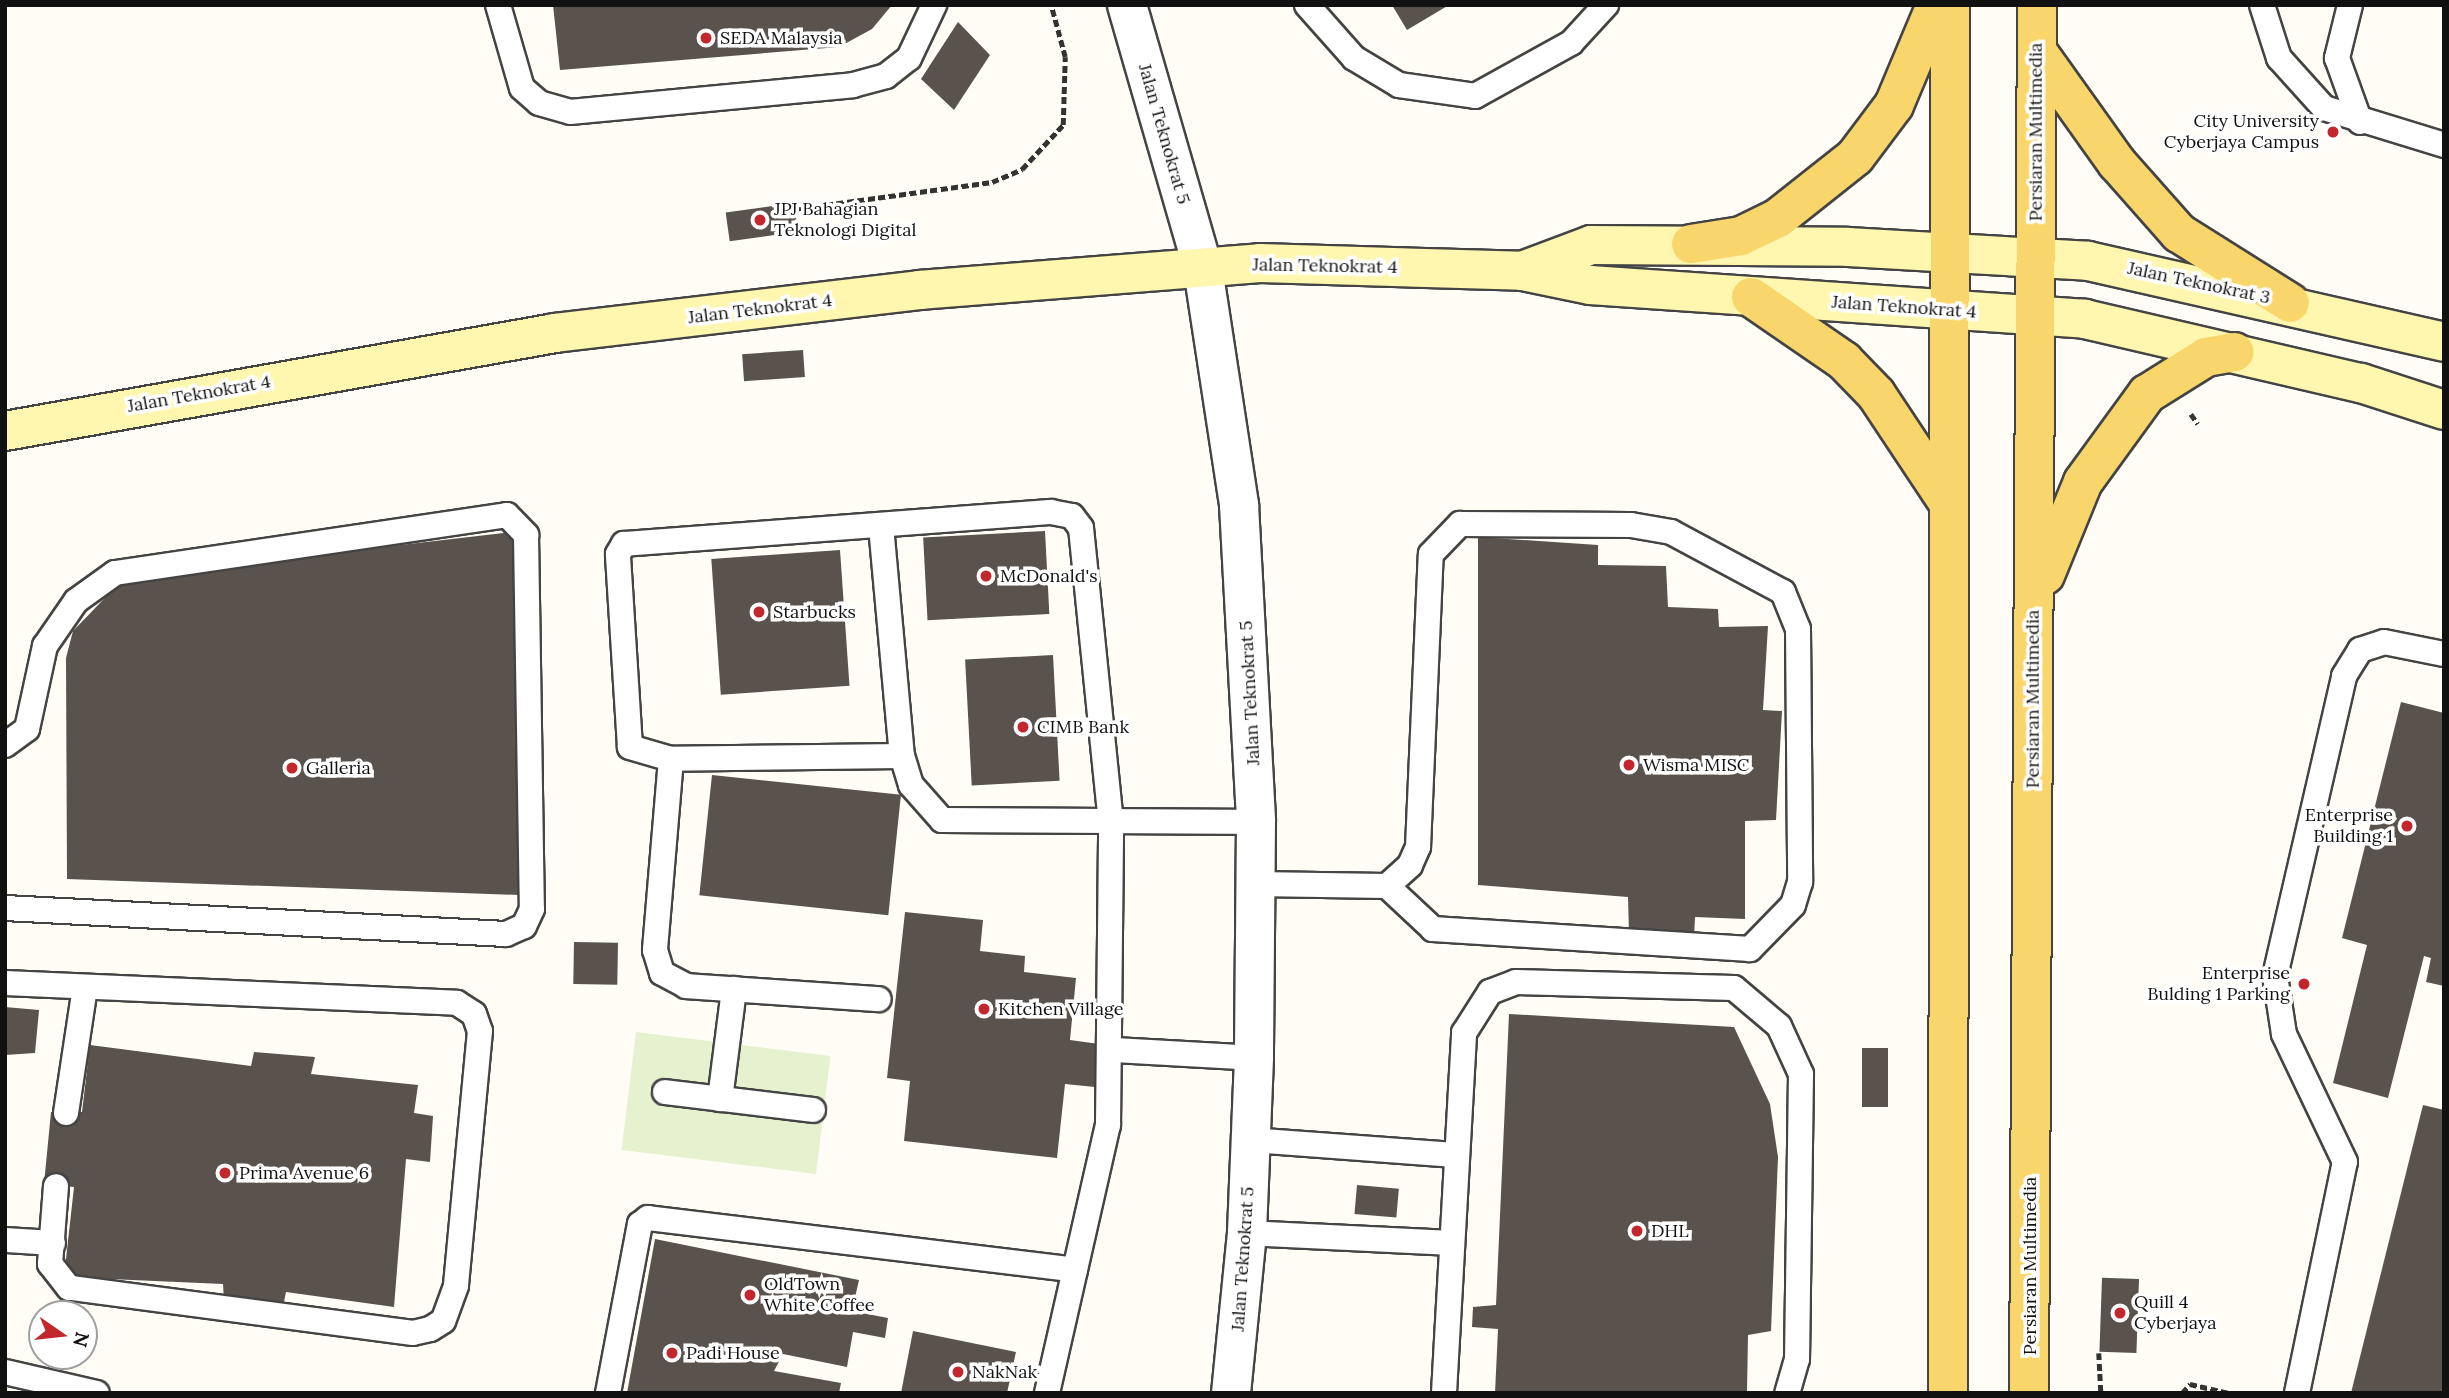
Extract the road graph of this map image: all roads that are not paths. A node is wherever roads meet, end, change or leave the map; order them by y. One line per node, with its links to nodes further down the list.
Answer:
1 (498, 5): 2 (lane)
2 (934, 5)
3 (1127, 5): 17 (street, Jalan Teknokrat 5)
4 (1307, 5): 5 (lane)
5 (1605, 5)
6 (1936, 5): 14 (main road)
7 (1950, 5): 15 (main road)
8 (2037, 5): 11 (main road, Persiaran Multimedia)
9 (2262, 5): 12 (lane)
10 (2350, 5): 12 (lane)
11 (2037, 51): 16 (main road, Persiaran Multimedia); 20 (main road)
12 (2360, 122): 13 (lane)
13 (2444, 145)
14 (1691, 244): 15 (street, Jalan Teknokrat 4); 18 (street, Jalan Teknokrat 4)
15 (1949, 253): 16 (street, Jalan Teknokrat 3); 21 (main road)
16 (2035, 258): 20 (street, Jalan Teknokrat 3); 22 (main road, Persiaran Multimedia)
17 (1203, 269): 18 (street, Jalan Teknokrat 4); 26 (street, Jalan Teknokrat 4); 35 (street, Jalan Teknokrat 5)
18 (1522, 271): 19 (street, Jalan Teknokrat 4)
19 (1751, 297): 21 (street, Jalan Teknokrat 4); 27 (main road)
20 (2290, 303): 23 (street, Jalan Teknokrat 3)
21 (1950, 310): 22 (street, Jalan Teknokrat 4); 27 (main road)
22 (2035, 315): 24 (street); 29 (main road, Persiaran Multimedia)
23 (2444, 342)
24 (2235, 352): 25 (street); 29 (main road)
25 (2444, 410)
26 (5, 432)
27 (1949, 504): 65 (main road)
28 (881, 526): 32 (lane); 33 (lane); 34 (lane)
29 (2034, 609): 66 (main road, Persiaran Multimedia)
30 (2444, 654): 67 (lane)
31 (5, 745): 38 (lane)
32 (902, 756): 33 (lane); 34 (lane)
33 (671, 760): 41 (lane)
34 (1111, 821): 35 (lane); 43 (lane)
35 (1256, 822): 36 (street, Jalan Teknokrat 5)
36 (1255, 884): 37 (lane); 44 (street, Jalan Teknokrat 5)
37 (1387, 886): 37 (lane)
38 (5, 908)
39 (5, 983): 40 (lane)
40 (85, 987): 48 (lane); 54 (lane)
41 (734, 989): 42 (lane); 46 (lane)
42 (879, 999)
43 (1113, 1050): 44 (lane); 56 (lane)
44 (1254, 1058): 49 (street, Jalan Teknokrat 5)
45 (665, 1092): 46 (lane)
46 (720, 1099): 47 (lane)
47 (813, 1110)
48 (66, 1113)
49 (1251, 1140): 50 (lane); 52 (street, Jalan Teknokrat 5)
50 (1456, 1156): 55 (lane); 64 (lane)
51 (56, 1186): 54 (lane)
52 (1247, 1233): 55 (lane); 62 (street, Jalan Teknokrat 5)
53 (5, 1240): 54 (lane)
54 (53, 1243)
55 (1451, 1243): 63 (lane)
56 (1075, 1270): 60 (lane); 61 (lane)
57 (5, 1372): 58 (lane)
58 (30, 1385): 59 (lane)
59 (97, 1393)
60 (608, 1393)
61 (1047, 1393)
62 (1231, 1393)
63 (1444, 1393)
64 (1787, 1393)
65 (1948, 1393)
66 (2029, 1393)
67 (2297, 1393)

